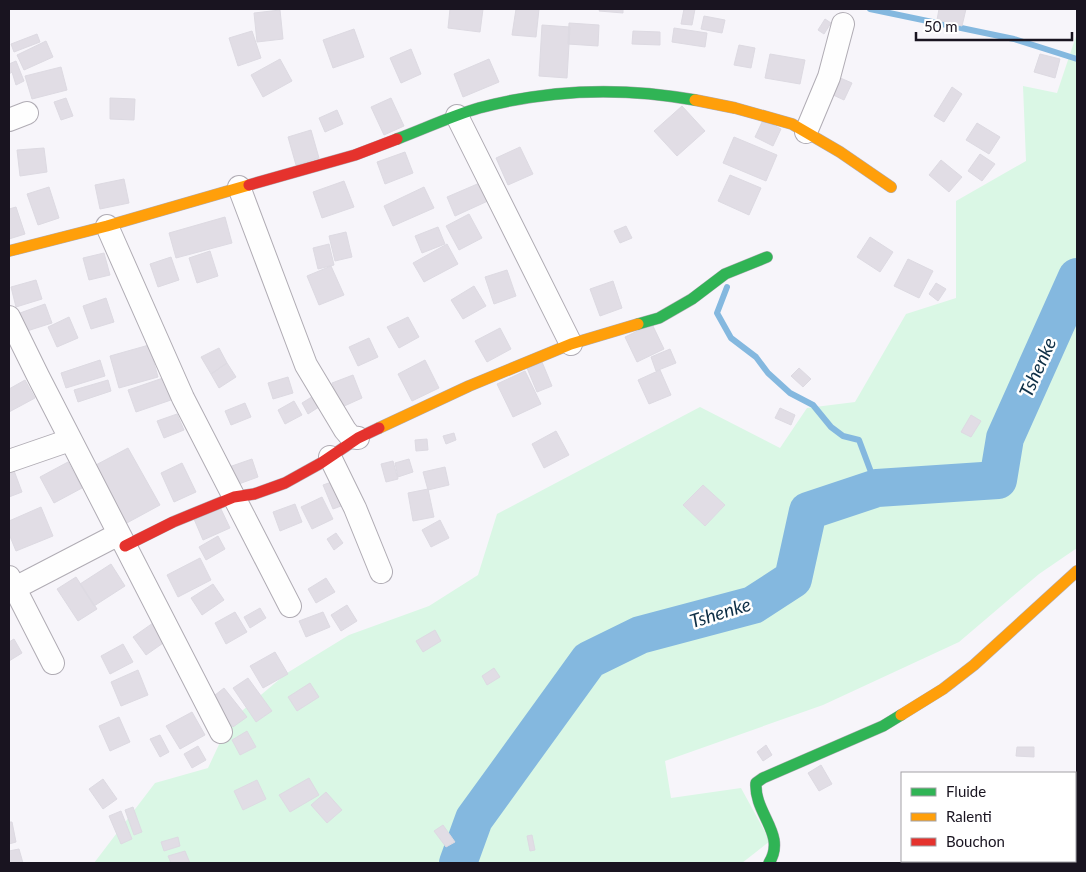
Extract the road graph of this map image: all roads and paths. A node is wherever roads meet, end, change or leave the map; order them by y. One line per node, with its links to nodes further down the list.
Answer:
1 (843, 24): 3 (street)
2 (457, 116): 3 (street); 4 (street); 10 (street)
3 (806, 132): 5 (street)
4 (239, 187): 6 (street); 11 (street)
5 (891, 187)
6 (107, 226): 7 (street); 15 (street)
7 (9, 252)
8 (767, 257): 10 (street)
9 (9, 317): 12 (street)
10 (571, 344): 11 (street)
11 (358, 438): 13 (street)
12 (70, 440): 14 (street); 16 (street)
13 (330, 457): 15 (street); 17 (street)
14 (9, 461)
15 (234, 497): 16 (street); 20 (street)
16 (122, 540): 19 (street); 22 (street)
17 (381, 572)
18 (1077, 572): 24 (street)
19 (12, 582): 21 (street)
20 (290, 606)
21 (54, 663)
22 (221, 732)
23 (982, 862): 25 (street)
24 (769, 863)
25 (970, 863)

